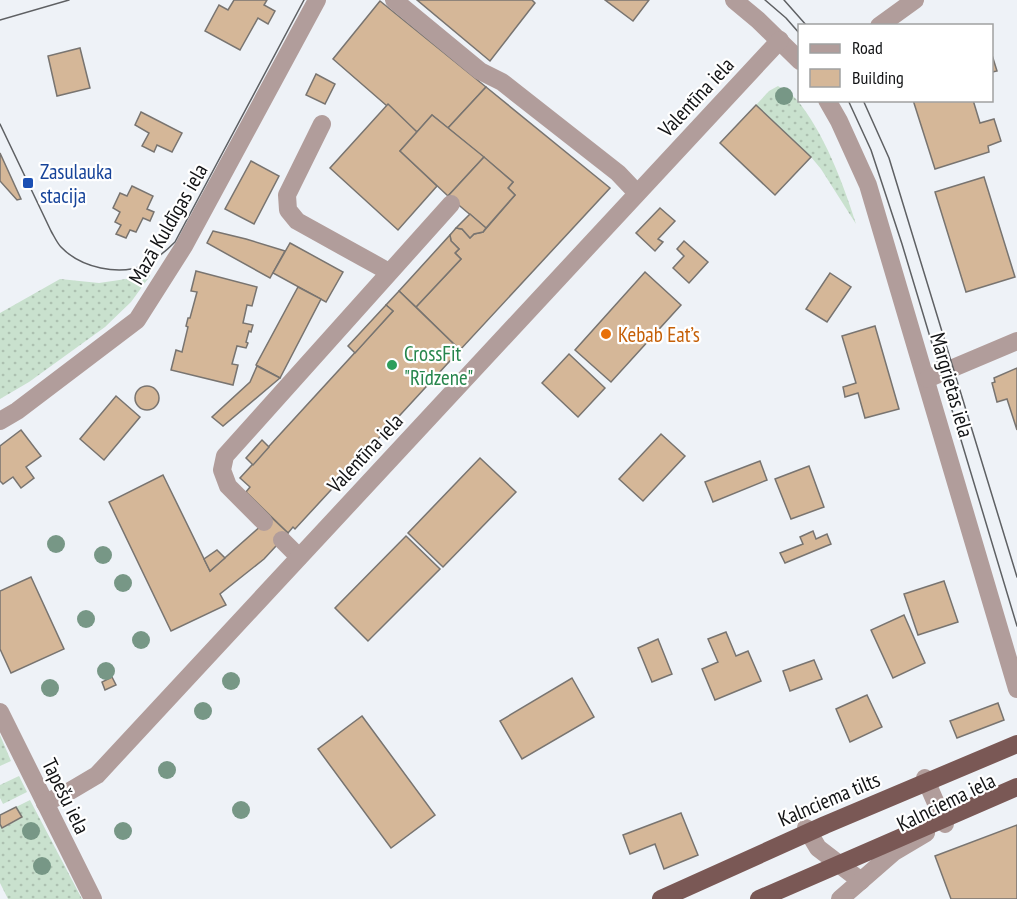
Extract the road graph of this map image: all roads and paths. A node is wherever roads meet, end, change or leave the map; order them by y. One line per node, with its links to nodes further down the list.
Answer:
1 (317, 0): 15 (street, Mazā Kuldīgas iela)
2 (394, 0): 10 (street)
3 (734, 0): 6 (street)
4 (915, 0): 5 (street)
5 (882, 24)
6 (780, 40): 7 (street); 10 (street, Valentīna iela)
7 (798, 59)
8 (828, 102): 14 (street, Margrietas iela)
9 (322, 124): 12 (street)
10 (637, 194): 18 (street, Valentīna iela)
11 (451, 204): 12 (street)
12 (389, 272): 16 (street)
13 (1017, 341): 14 (street)
14 (927, 379): 19 (street, Margrietas iela)
15 (0, 421)
16 (264, 522)
17 (282, 540): 18 (street)
18 (299, 557): 26 (street, Valentīna iela)
19 (1017, 689)
20 (0, 712): 26 (street, Tapešu iela)
21 (1017, 739): 23 (street)
22 (1017, 744): 32 (main road, Kalnciema tilts, bridge)
23 (925, 778): 27 (street); 28 (street)
24 (1017, 787): 33 (main road, bridge)
25 (1017, 793): 27 (street, Kalnciema iela)
26 (45, 803): 31 (street, Tapešu iela)
27 (945, 824): 30 (street, Kalnciema iela)
28 (806, 828): 29 (street); 30 (street)
29 (750, 851)
30 (861, 881): 34 (street, Kalnciema iela)
31 (93, 899)
32 (661, 899)
33 (759, 899)
34 (840, 899)

